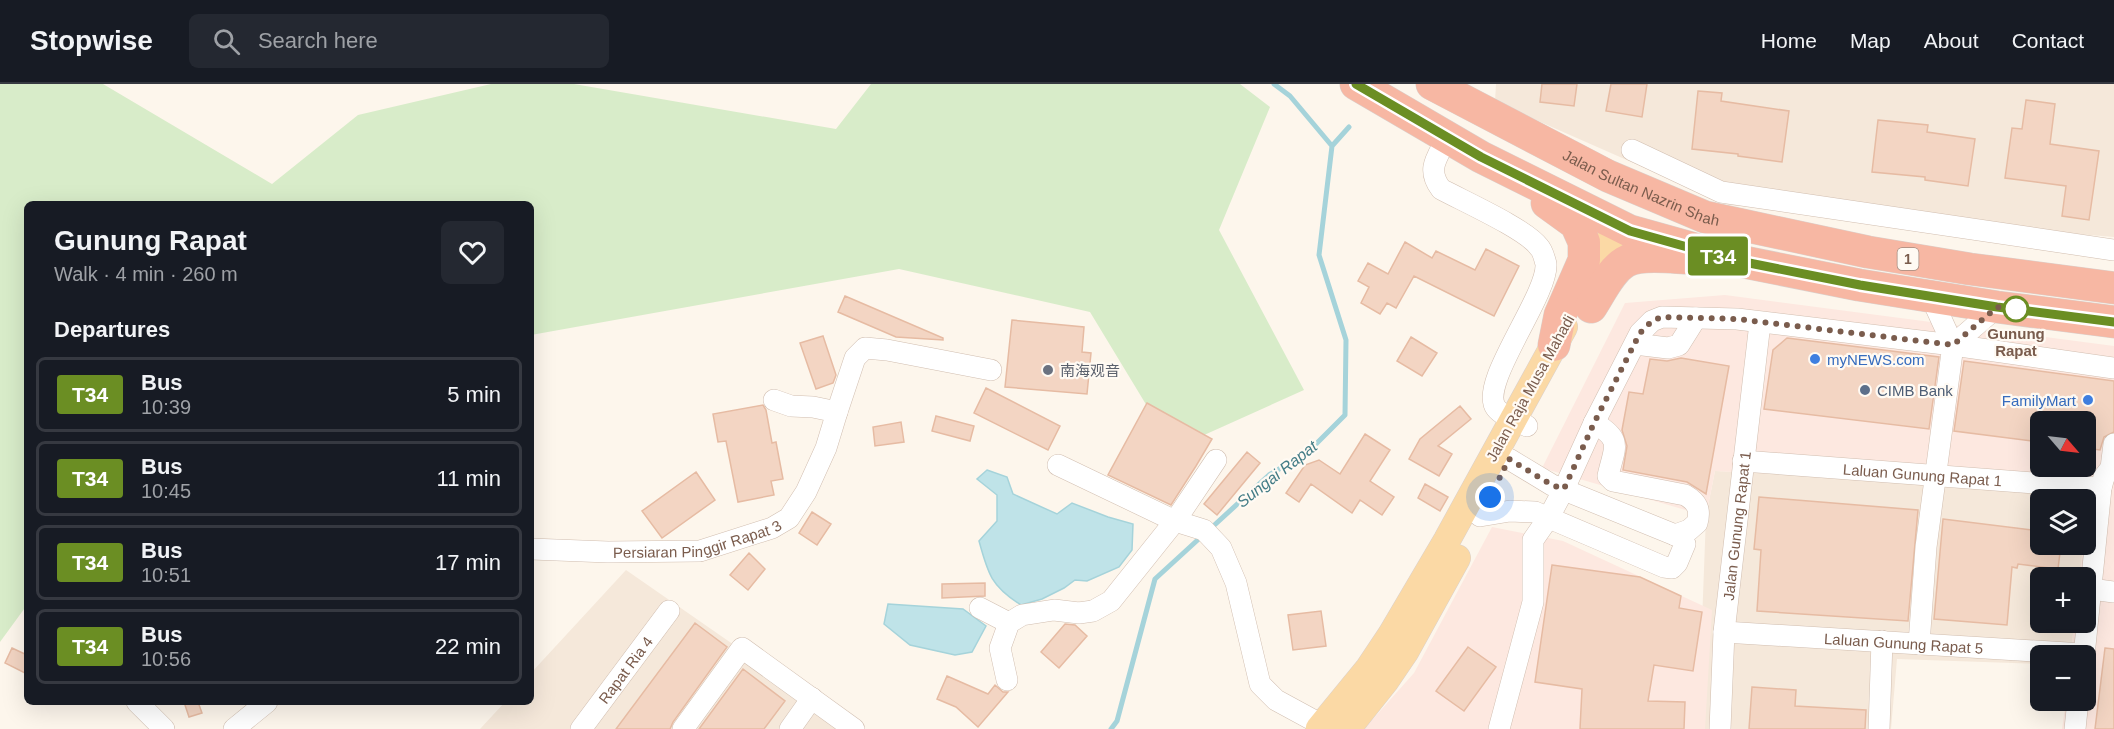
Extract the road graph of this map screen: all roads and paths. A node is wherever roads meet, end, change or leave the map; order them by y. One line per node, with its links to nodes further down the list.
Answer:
1 (1356, 84): 4 (highway, 1)
2 (1432, 84): 3 (highway, Jalan Sultan Nazrin Shah / 1)
3 (1470, 104): 7 (highway, Jalan Sultan Nazrin Shah / 1); 8 (highway)
4 (1447, 138): 6 (highway, 1); 25 (street)
5 (1632, 150): 9 (street)
6 (1481, 157): 8 (highway, 1); 19 (highway)
7 (1705, 217): 8 (highway); 11 (highway, Jalan Sultan Nazrin Shah / 1)
8 (1626, 224): 10 (highway, 1); 13 (main road, Jalan Raja Musa Mahadi); 19 (main road, Jalan Raja Musa Mahadi)
9 (2114, 250)
10 (1734, 260): 12 (highway, 1); 13 (highway)
11 (2114, 288)
12 (1931, 297): 14 (highway, 1); 20 (street)
13 (1591, 307): 25 (main road, Jalan Raja Musa Mahadi)
14 (1997, 307): 16 (highway, 1); 20 (street)
15 (1696, 318): 17 (street); 18 (street); 18 (street)
16 (2114, 322)
17 (1760, 323): 20 (street); 30 (street, Jalan Gunung Rapat 1)
18 (1635, 344): 26 (street)
19 (1554, 345): 25 (main road, Jalan Raja Musa Mahadi)
20 (1953, 345): 21 (street); 33 (street)
21 (2114, 368)
22 (991, 370): 24 (street, Persiaran Pinggir Rapat 3)
23 (774, 400): 24 (street)
24 (837, 412): 40 (street, Persiaran Pinggir Rapat 3)
25 (1520, 422): 28 (main road, Jalan Raja Musa Mahadi); 56 (main road, Jalan Raja Musa Mahadi)
26 (1594, 423): 35 (street); 39 (street)
27 (2114, 444): 32 (street)
28 (1509, 459): 35 (street); 36 (main road, Jalan Raja Musa Mahadi)
29 (1216, 460): 38 (street)
30 (1743, 461): 33 (street, Laluan Gunung Rapat 1); 47 (street, Jalan Gunung Rapat 1)
31 (1058, 465): 38 (street)
32 (2112, 468): 34 (street)
33 (1935, 476): 34 (street, Laluan Gunung Rapat 1); 49 (street)
34 (2101, 488): 41 (street)
35 (1564, 489): 37 (street); 39 (street)
36 (1480, 516): 37 (street); 56 (main road, Jalan Raja Musa Mahadi)
37 (1549, 517): 39 (street); 63 (street)
38 (1175, 521): 46 (street); 56 (street)
39 (1675, 535)
40 (534, 549)
41 (2093, 567)
42 (2096, 590): 43 (street)
43 (2114, 592)
44 (980, 608): 46 (street)
45 (669, 611): 59 (street, Rapat Ria 4)
46 (1009, 623): 51 (street)
47 (1724, 632): 48 (street, Laluan Gunung Rapat 5); 64 (street, Jalan Gunung Rapat 1)
48 (1882, 641): 49 (street, Laluan Gunung Rapat 5); 65 (street)
49 (1919, 644): 50 (street, Laluan Gunung Rapat 5)
50 (2030, 651)
51 (1006, 680)
52 (812, 698): 60 (street); 61 (street); 62 (street)
53 (140, 705): 57 (street)
54 (263, 705): 58 (street)
55 (2077, 711): 66 (street)
56 (1329, 728)
57 (164, 729)
58 (234, 729)
59 (581, 729)
60 (683, 729)
61 (790, 729)
62 (854, 729)
63 (1499, 729)
64 (1720, 729)
65 (1879, 729)
66 (2075, 729)

